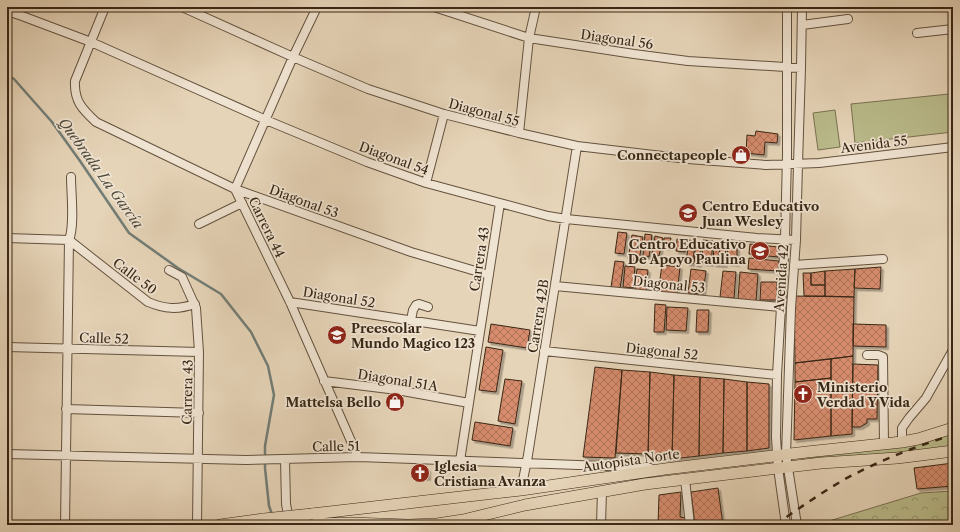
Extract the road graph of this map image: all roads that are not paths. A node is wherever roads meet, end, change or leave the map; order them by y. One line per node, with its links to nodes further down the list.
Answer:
1 (105, 7): 14 (street)
2 (182, 7): 15 (street, Diagonal 55)
3 (317, 7): 15 (street, Carrera 44)
4 (434, 7): 13 (street, Diagonal 56)
5 (536, 7): 13 (street)
6 (787, 7): 16 (street, Avenida 42)
7 (802, 7): 10 (street, Avenida 42)
8 (7, 11): 14 (street, Diagonal 54)
9 (848, 19): 10 (street)
10 (802, 25): 17 (street, Avenida 42)
11 (953, 29): 12 (street)
12 (917, 33)
13 (530, 38): 16 (street, Diagonal 56); 20 (street)
14 (91, 42): 19 (street, Diagonal 54); 27 (street, Diagonal 53)
15 (293, 57): 18 (street, Diagonal 55); 19 (street, Carrera 44)
16 (788, 67): 17 (street, Diagonal 56); 24 (street, Avenida 42)
17 (801, 68): 23 (street, Avenida 42)
18 (444, 114): 20 (street, Diagonal 55); 26 (street)
19 (266, 120): 26 (street, Diagonal 54); 27 (street, Carrera 44)
20 (519, 134): 21 (street, Diagonal 55)
21 (578, 146): 24 (street, Diagonal 55); 30 (street, Carrera 42B)
22 (953, 147): 23 (street, Avenida 55)
23 (798, 164): 24 (street, Diagonal 55); 35 (street, Avenida 42)
24 (787, 165): 33 (street, Avenida 42)
25 (71, 177): 34 (street)
26 (426, 183): 29 (street, Diagonal 54)
27 (235, 189): 28 (street, Carrera 44); 39 (street, Diagonal 53)
28 (242, 203): 31 (street); 41 (street, Carrera 44)
29 (500, 203): 30 (street, Diagonal 54); 39 (street, Carrera 43)
30 (566, 220): 33 (street, Diagonal 54); 40 (street, Carrera 42B)
31 (199, 224)
32 (7, 238): 34 (street)
33 (785, 239): 35 (street, Diagonal 54); 44 (street, Avenida 42)
34 (68, 240): 42 (street, Calle 50); 48 (street)
35 (796, 240): 37 (street, Avenida 42)
36 (884, 259): 37 (street)
37 (794, 265): 64 (street, Avenida 42)
38 (169, 270): 42 (street, Carrera 43)
39 (489, 275): 46 (street, Carrera 43)
40 (555, 286): 44 (street, Diagonal 53); 50 (street, Carrera 42B)
41 (290, 302): 45 (street, Diagonal 52); 54 (street, Carrera 44)
42 (194, 304): 51 (street, Carrera 43)
43 (428, 307): 45 (street)
44 (780, 307): 53 (street, Avenida 42)
45 (411, 320): 46 (street, Diagonal 52)
46 (480, 331): 55 (street, Carrera 43)
47 (7, 347): 48 (street, Calle 52)
48 (67, 349): 51 (street, Calle 52); 56 (street)
49 (953, 350): 59 (street)
50 (544, 351): 53 (street, Diagonal 52); 69 (street, Carrera 42B)
51 (200, 352): 57 (street, Carrera 43)
52 (867, 355): 60 (street)
53 (777, 375): 64 (street, Avenida 42)
54 (324, 381): 55 (street, Diagonal 51A); 65 (street, Carrera 44)
55 (468, 403): 68 (street, Carrera 43)
56 (66, 409): 57 (street); 63 (street)
57 (199, 413): 66 (street, Carrera 43)
58 (953, 428): 59 (main road, Autopista Norte)
59 (902, 442): 60 (main road, Autopista Norte)
60 (884, 444): 64 (main road, Autopista Norte)
61 (953, 451): 70 (main road, Autopista Norte)
62 (7, 454): 63 (street, Calle 51)
63 (66, 455): 66 (street, Calle 51); 77 (street)
64 (781, 456): 70 (street, Avenida 42); 71 (main road, Autopista Norte)
65 (358, 457): 67 (street, Calle 51); 68 (street, Calle 51)
66 (198, 459): 67 (street, Calle 51); 78 (street, Carrera 43)
67 (285, 460): 80 (street)
68 (460, 461): 69 (street, Calle 51)
69 (527, 463): 71 (street, Calle 51); 73 (street, Carrera 42B)
70 (783, 467): 72 (main road, Autopista Norte); 84 (street, Avenida 42); 85 (street, Avenida 42)
71 (665, 469): 73 (main road, Autopista Norte)
72 (685, 479): 74 (main road, Autopista Norte); 83 (street)
73 (521, 490): 75 (main road, Autopista Norte)
74 (602, 491): 76 (main road, Autopista Norte); 82 (street)
75 (314, 519): 76 (main road, Autopista Norte); 79 (main road, bridge); 81 (main road)
76 (463, 522)
77 (65, 525)
78 (197, 525)
79 (220, 525)
80 (290, 525)
81 (298, 525)
82 (601, 525)
83 (690, 525)
84 (786, 525)
85 (797, 525)

